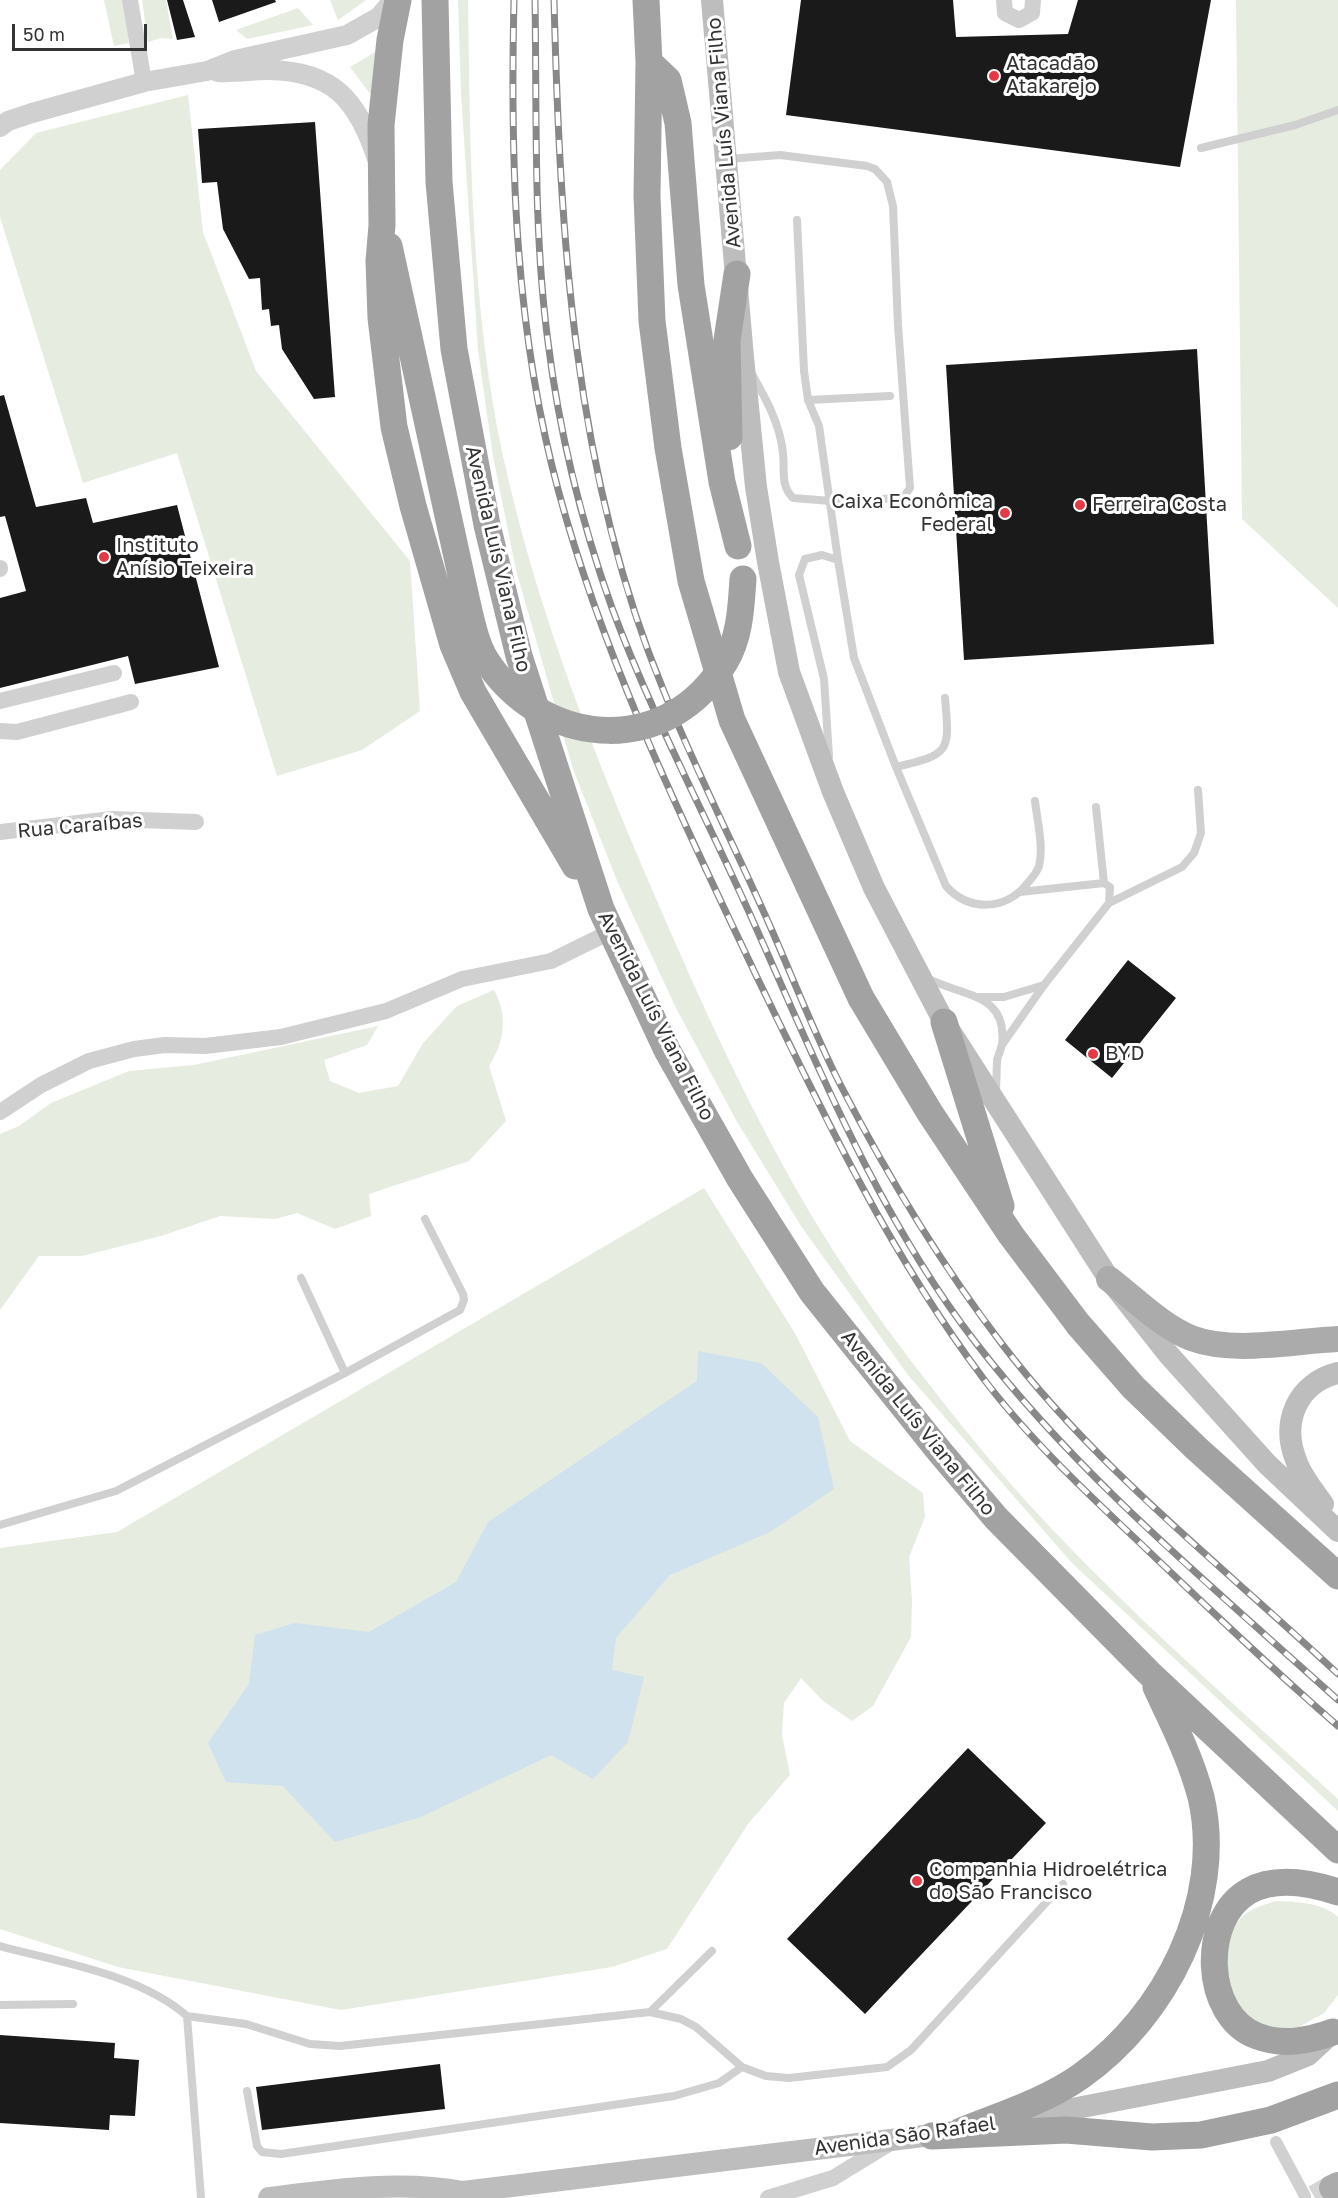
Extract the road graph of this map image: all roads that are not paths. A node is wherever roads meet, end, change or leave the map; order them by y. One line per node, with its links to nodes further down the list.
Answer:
1 (130, 0): 11 (street)
2 (393, 0): 10 (street)
3 (398, 0): 16 (highway)
4 (435, 0): 41 (highway, Avenida Luís Viana Filho)
5 (646, 0): 9 (highway)
6 (712, 0): 15 (main road, Avenida Luís Viana Filho)
7 (1004, 0): 8 (street)
8 (1033, 0)
9 (650, 62): 24 (highway); 50 (highway)
10 (207, 71): 11 (street); 16 (street)
11 (144, 82): 13 (street)
12 (1338, 110): 14 (lane)
13 (0, 127)
14 (1201, 148)
15 (724, 159): 19 (main road, Avenida Luís Viana Filho); 23 (lane)
16 (380, 169): 18 (highway)
17 (797, 220): 22 (lane)
18 (382, 225): 24 (highway, bridge); 41 (highway)
19 (736, 274): 20 (main road, Avenida Luís Viana Filho); 24 (highway)
20 (743, 357): 23 (lane); 33 (main road, Avenida Luís Viana Filho)
21 (890, 396): 22 (lane)
22 (808, 400): 23 (lane)
23 (831, 501): 25 (lane)
24 (738, 546)
25 (838, 560): 31 (lane); 33 (lane)
26 (114, 673): 28 (street)
27 (945, 698): 31 (lane)
28 (0, 701)
29 (131, 702): 30 (street)
30 (0, 731)
31 (896, 767): 39 (lane)
32 (1198, 790): 40 (lane)
33 (833, 792): 42 (main road, Avenida Luís Viana Filho)
34 (1035, 801): 39 (lane)
35 (1096, 807): 38 (lane)
36 (196, 822): 37 (street, Rua Caraíbas)
37 (0, 832)
38 (1104, 883): 39 (lane); 40 (lane)
39 (1020, 892)
40 (1109, 903): 43 (lane)
41 (606, 920): 48 (street); 59 (highway, Avenida Luís Viana Filho)
42 (919, 973): 44 (lane); 45 (main road, Avenida Luís Viana Filho)
43 (1044, 985): 44 (lane); 46 (lane)
44 (977, 996): 46 (lane)
45 (944, 1022): 47 (main road, Avenida Luís Viana Filho); 50 (highway)
46 (1002, 1045): 47 (lane)
47 (996, 1106): 52 (main road, Avenida Luís Viana Filho)
48 (0, 1112)
49 (425, 1219): 54 (lane)
50 (1011, 1235): 58 (highway)
51 (301, 1278): 54 (lane)
52 (1108, 1279): 53 (main road); 57 (main road, Avenida Luís Viana Filho)
53 (1338, 1339)
54 (345, 1373): 56 (lane)
55 (1338, 1373): 57 (main road)
56 (0, 1525)
57 (1338, 1530)
58 (1338, 1576)
59 (1149, 1673): 60 (highway, Avenida Luís Viana Filho); 73 (highway)
60 (1338, 1850)
61 (1062, 1884): 70 (lane)
62 (1338, 1892): 69 (highway)
63 (0, 1946): 68 (lane)
64 (712, 1951): 67 (lane)
65 (73, 2004): 66 (lane)
66 (0, 2005)
67 (650, 2012): 68 (lane); 70 (lane)
68 (187, 2016): 80 (lane)
69 (1335, 2028): 73 (main road, Avenida São Rafael)
70 (742, 2067): 71 (lane)
71 (248, 2091)
72 (1338, 2095): 74 (highway)
73 (961, 2131): 74 (main road, Avenida São Rafael)
74 (932, 2136): 75 (main road, Avenida São Rafael)
75 (894, 2140): 78 (main road, Avenida São Rafael); 82 (street)
76 (1276, 2142): 79 (street)
77 (333, 2194): 78 (main road, Avenida São Rafael); 81 (main road, Avenida São Rafael)
78 (454, 2195)
79 (1305, 2196)
80 (201, 2198)
81 (269, 2198)
82 (768, 2198)

